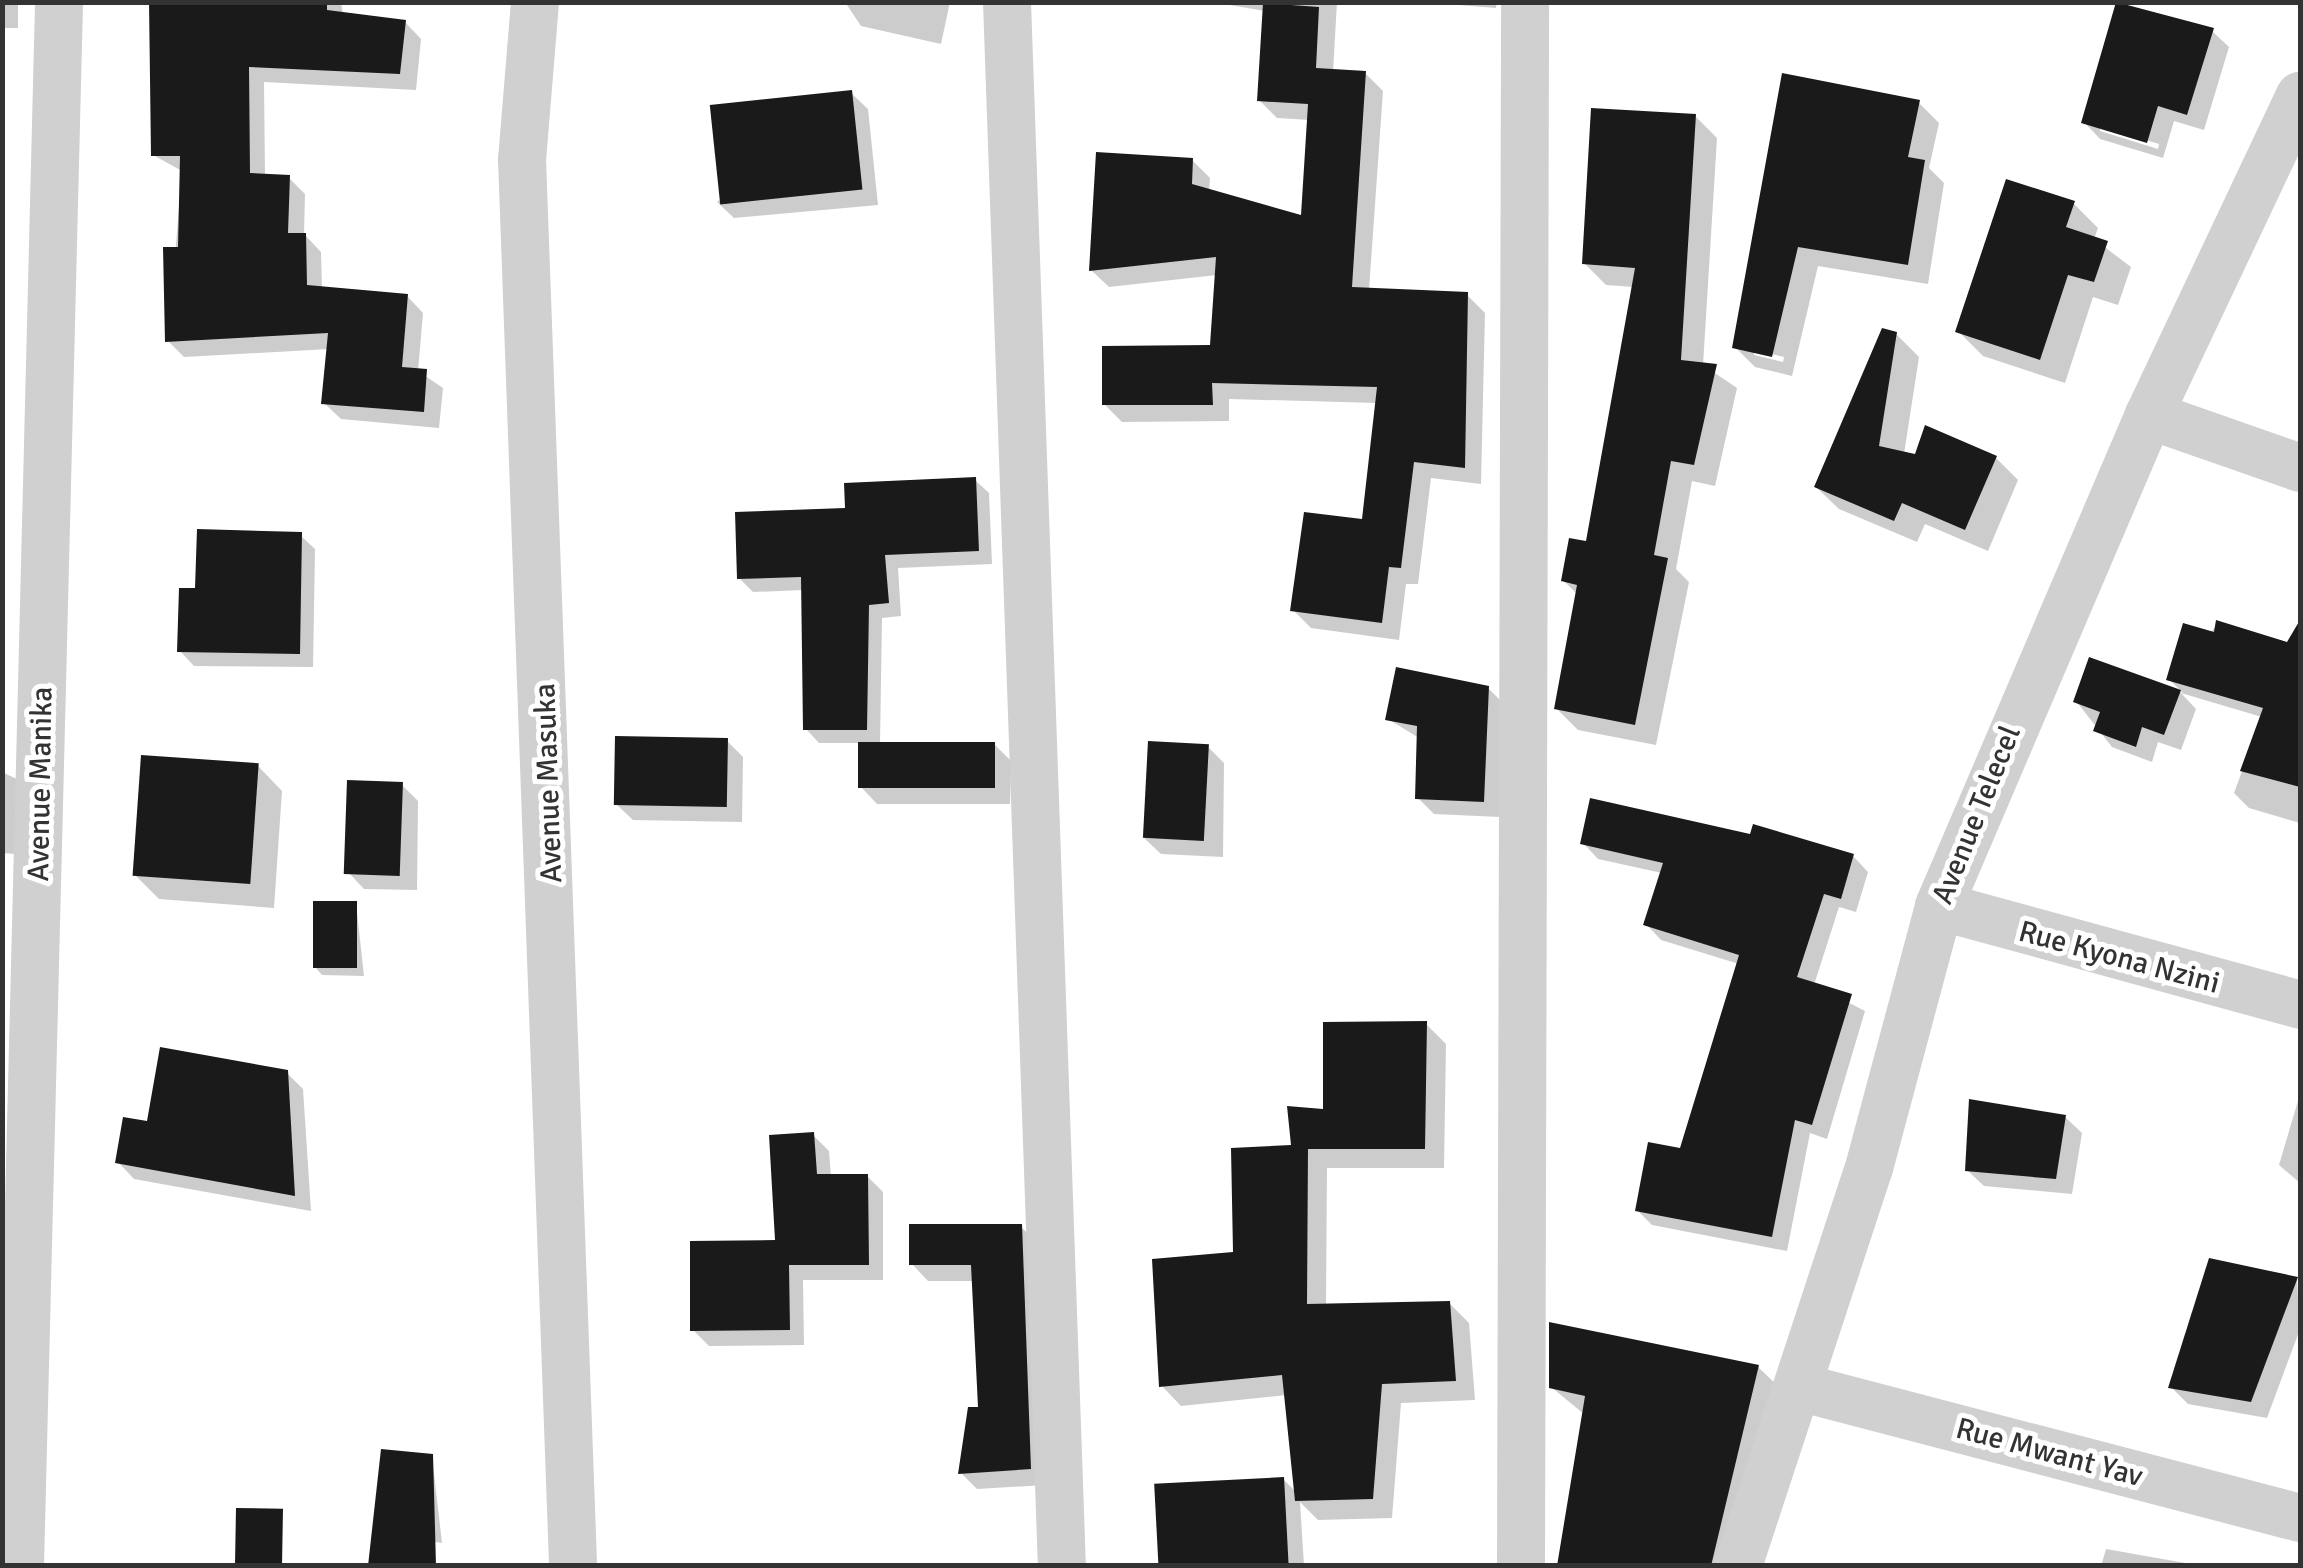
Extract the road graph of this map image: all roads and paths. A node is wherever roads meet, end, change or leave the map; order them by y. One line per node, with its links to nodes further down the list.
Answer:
1 (59, 2): 12 (street, Avenue Manika)
2 (535, 2): 13 (street, Avenue Masuka)
3 (1007, 2): 14 (street)
4 (1525, 2): 15 (street)
5 (2300, 96): 6 (street, Avenue Telecel)
6 (2148, 415): 7 (street); 8 (street, Avenue Telecel)
7 (2300, 468)
8 (1939, 906): 9 (street, Rue Kyona Nzini); 10 (street, Avenue Telecel)
9 (2300, 1006)
10 (1798, 1387): 11 (street, Rue Mwant Yav); 16 (street, Avenue Telecel)
11 (2300, 1518)
12 (20, 1566)
13 (573, 1566)
14 (1062, 1566)
15 (1521, 1566)
16 (1738, 1566)

